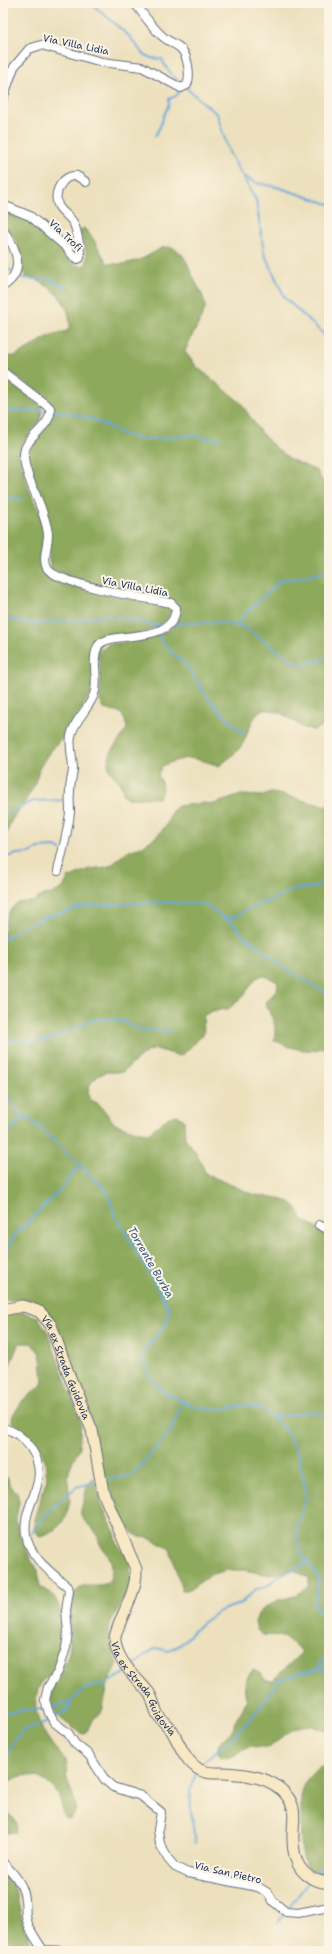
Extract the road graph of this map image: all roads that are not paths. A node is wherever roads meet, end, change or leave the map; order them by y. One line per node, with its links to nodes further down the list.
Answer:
1 (135, 3): 2 (street, Via Villa Lidia)
2 (3, 98)
3 (86, 182): 4 (street, Via Trofi)
4 (3, 205)
5 (3, 230): 6 (street)
6 (3, 286)
7 (3, 372): 8 (street, Via Villa Lidia)
8 (58, 871)
9 (319, 1225): 10 (street)
10 (329, 1230)
11 (3, 1310): 14 (street, Via ex Strada Guidovia)
12 (3, 1428): 15 (street, Via San Pietro)
13 (3, 1863): 16 (street)
14 (329, 1883)
15 (329, 1907)
16 (70, 1951)

